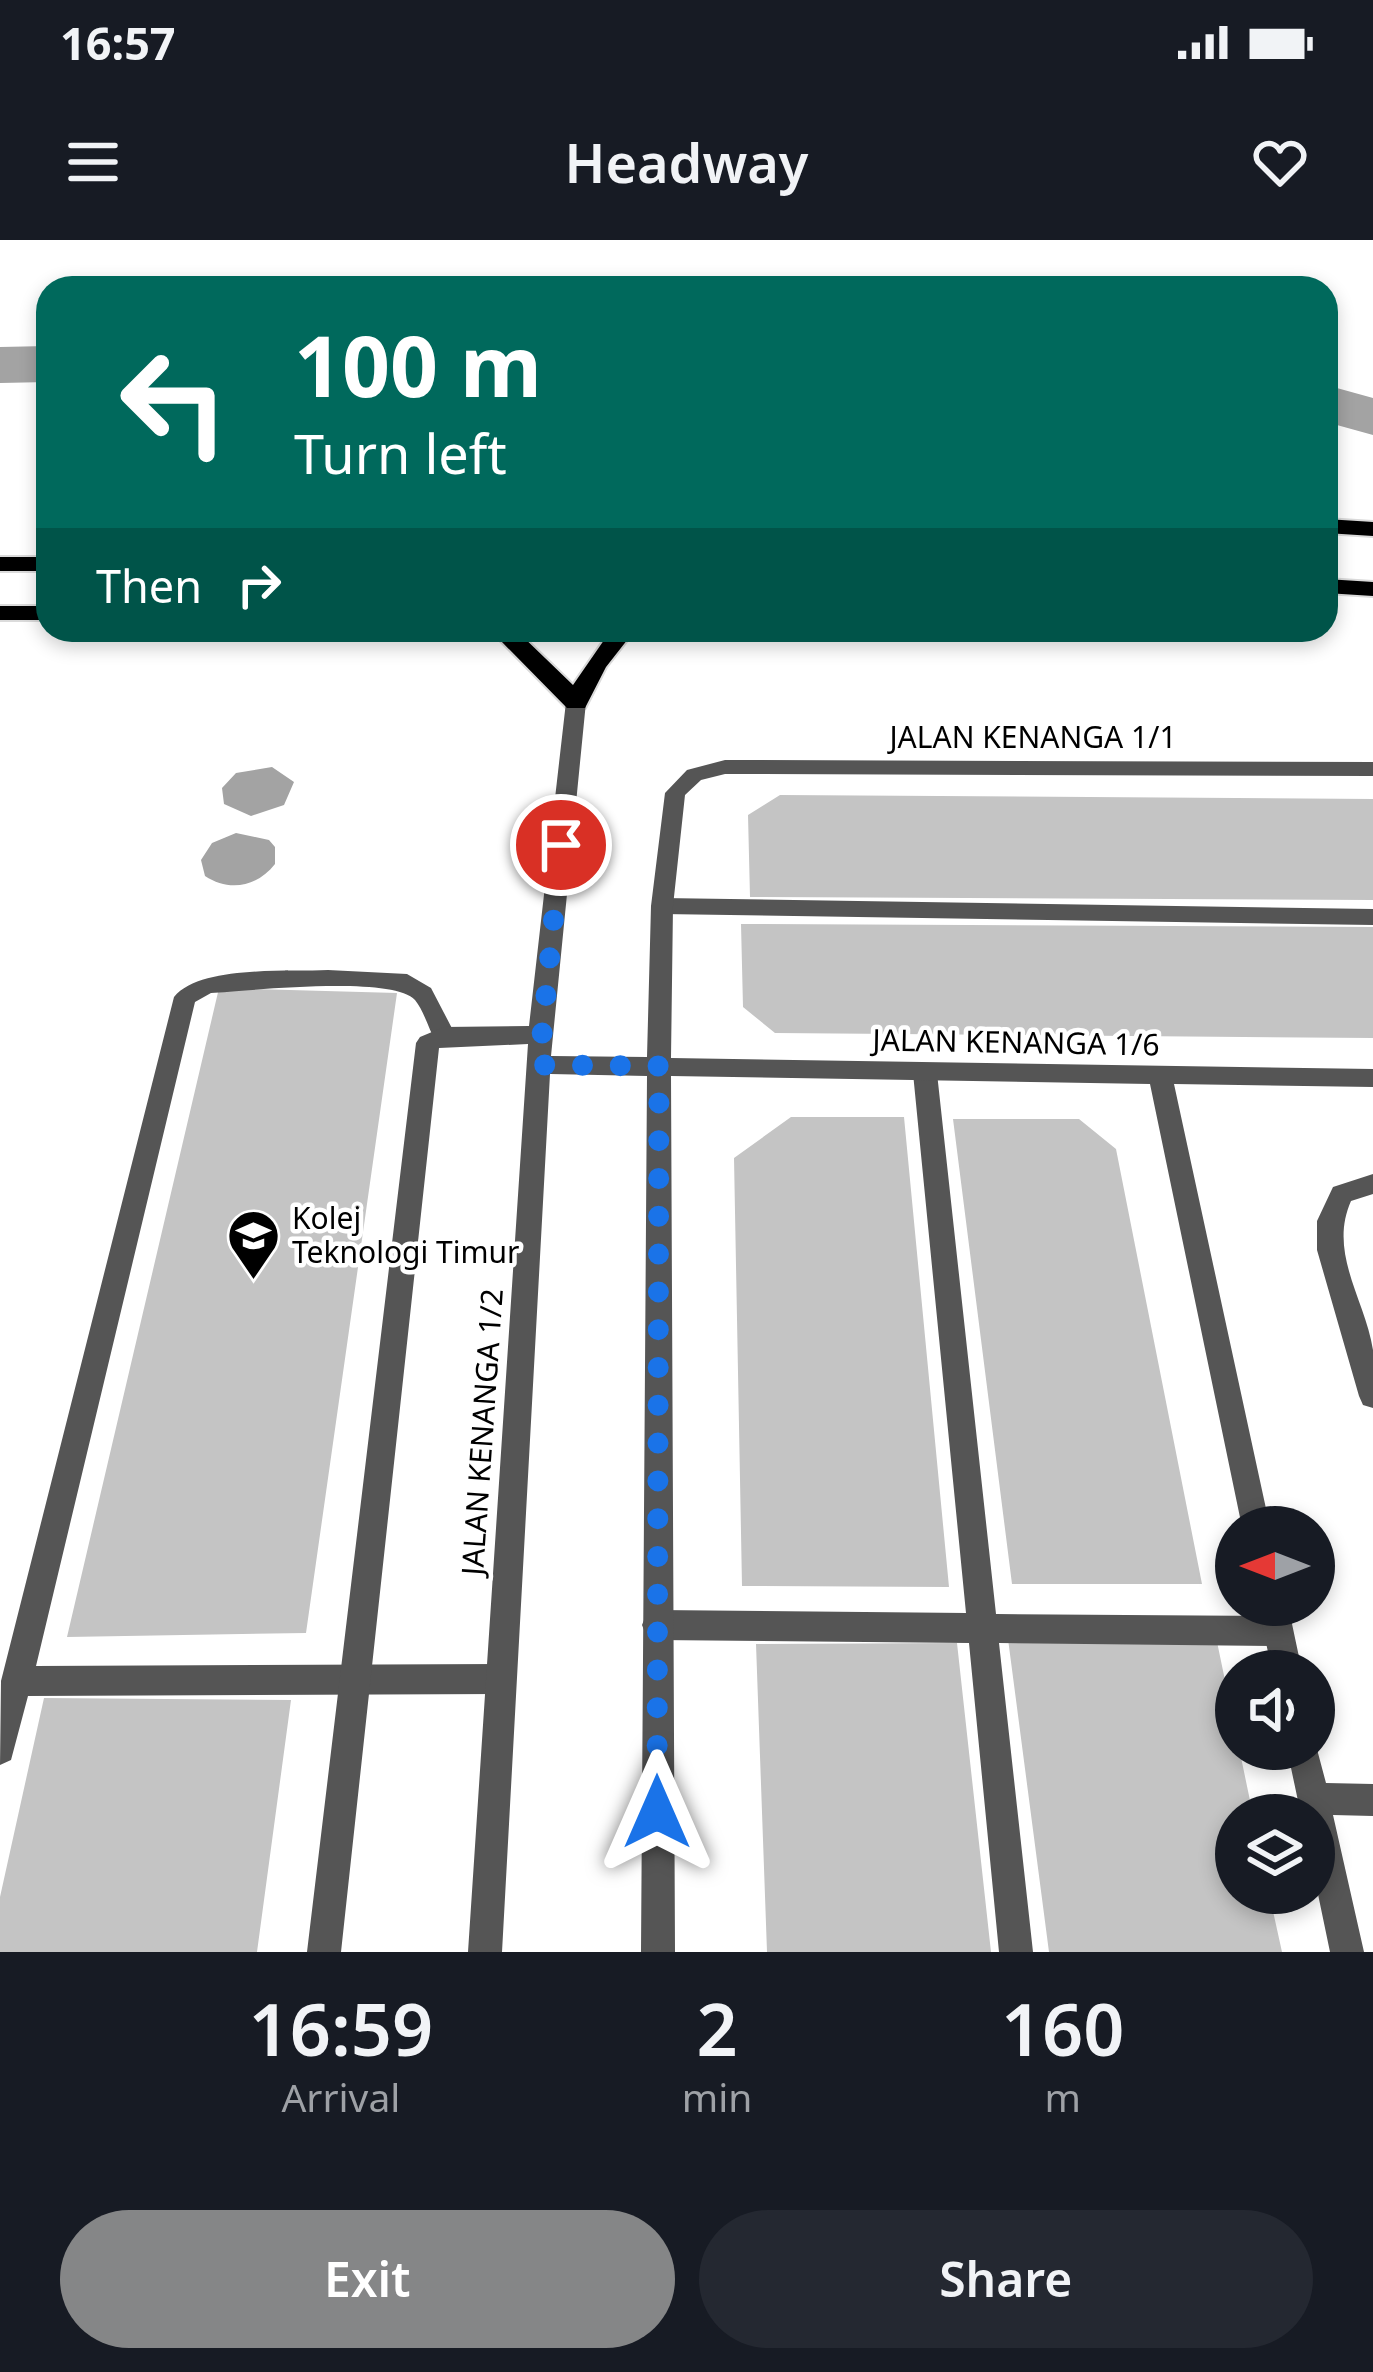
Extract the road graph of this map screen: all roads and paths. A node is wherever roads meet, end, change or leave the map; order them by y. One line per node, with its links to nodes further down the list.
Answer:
1 (1338, 527): 2 (main road)
2 (1373, 530)
3 (0, 564): 4 (main road)
4 (36, 564)
5 (1338, 587): 6 (main road)
6 (1373, 589)
7 (0, 613): 8 (main road)
8 (36, 613)
9 (515, 642): 11 (main road)
10 (613, 642): 11 (main road)
11 (576, 702): 15 (street, JALAN KENANGA 1/2)
12 (1373, 769): 13 (street, JALAN KENANGA 1/1)
13 (662, 906): 14 (street); 18 (street)
14 (1373, 917)
15 (540, 1035): 16 (street); 17 (street, JALAN KENANGA 1/2)
16 (444, 1036): 29 (street); 30 (street)
17 (539, 1065): 18 (street, JALAN KENANGA 1/6); 28 (street, JALAN KENANGA 1/2)
18 (659, 1066): 19 (street, JALAN KENANGA 1/6); 26 (street)
19 (925, 1072): 20 (street, JALAN KENANGA 1/6); 27 (street)
20 (1160, 1074): 21 (street, JALAN KENANGA 1/6); 24 (street)
21 (1373, 1078)
22 (1373, 1184): 23 (street)
23 (1373, 1396)
24 (1252, 1506)
25 (1215, 1620): 27 (street)
26 (657, 1625): 27 (street); 37 (street)
27 (982, 1628): 38 (street)
28 (501, 1679): 29 (street); 36 (street, JALAN KENANGA 1/2)
29 (352, 1680): 30 (street); 35 (street)
30 (16, 1681): 31 (street)
31 (0, 1749)
32 (1335, 1799): 33 (street)
33 (1373, 1800)
34 (1335, 1896): 39 (street)
35 (324, 1952)
36 (485, 1952)
37 (658, 1952)
38 (1016, 1952)
39 (1347, 1952)

